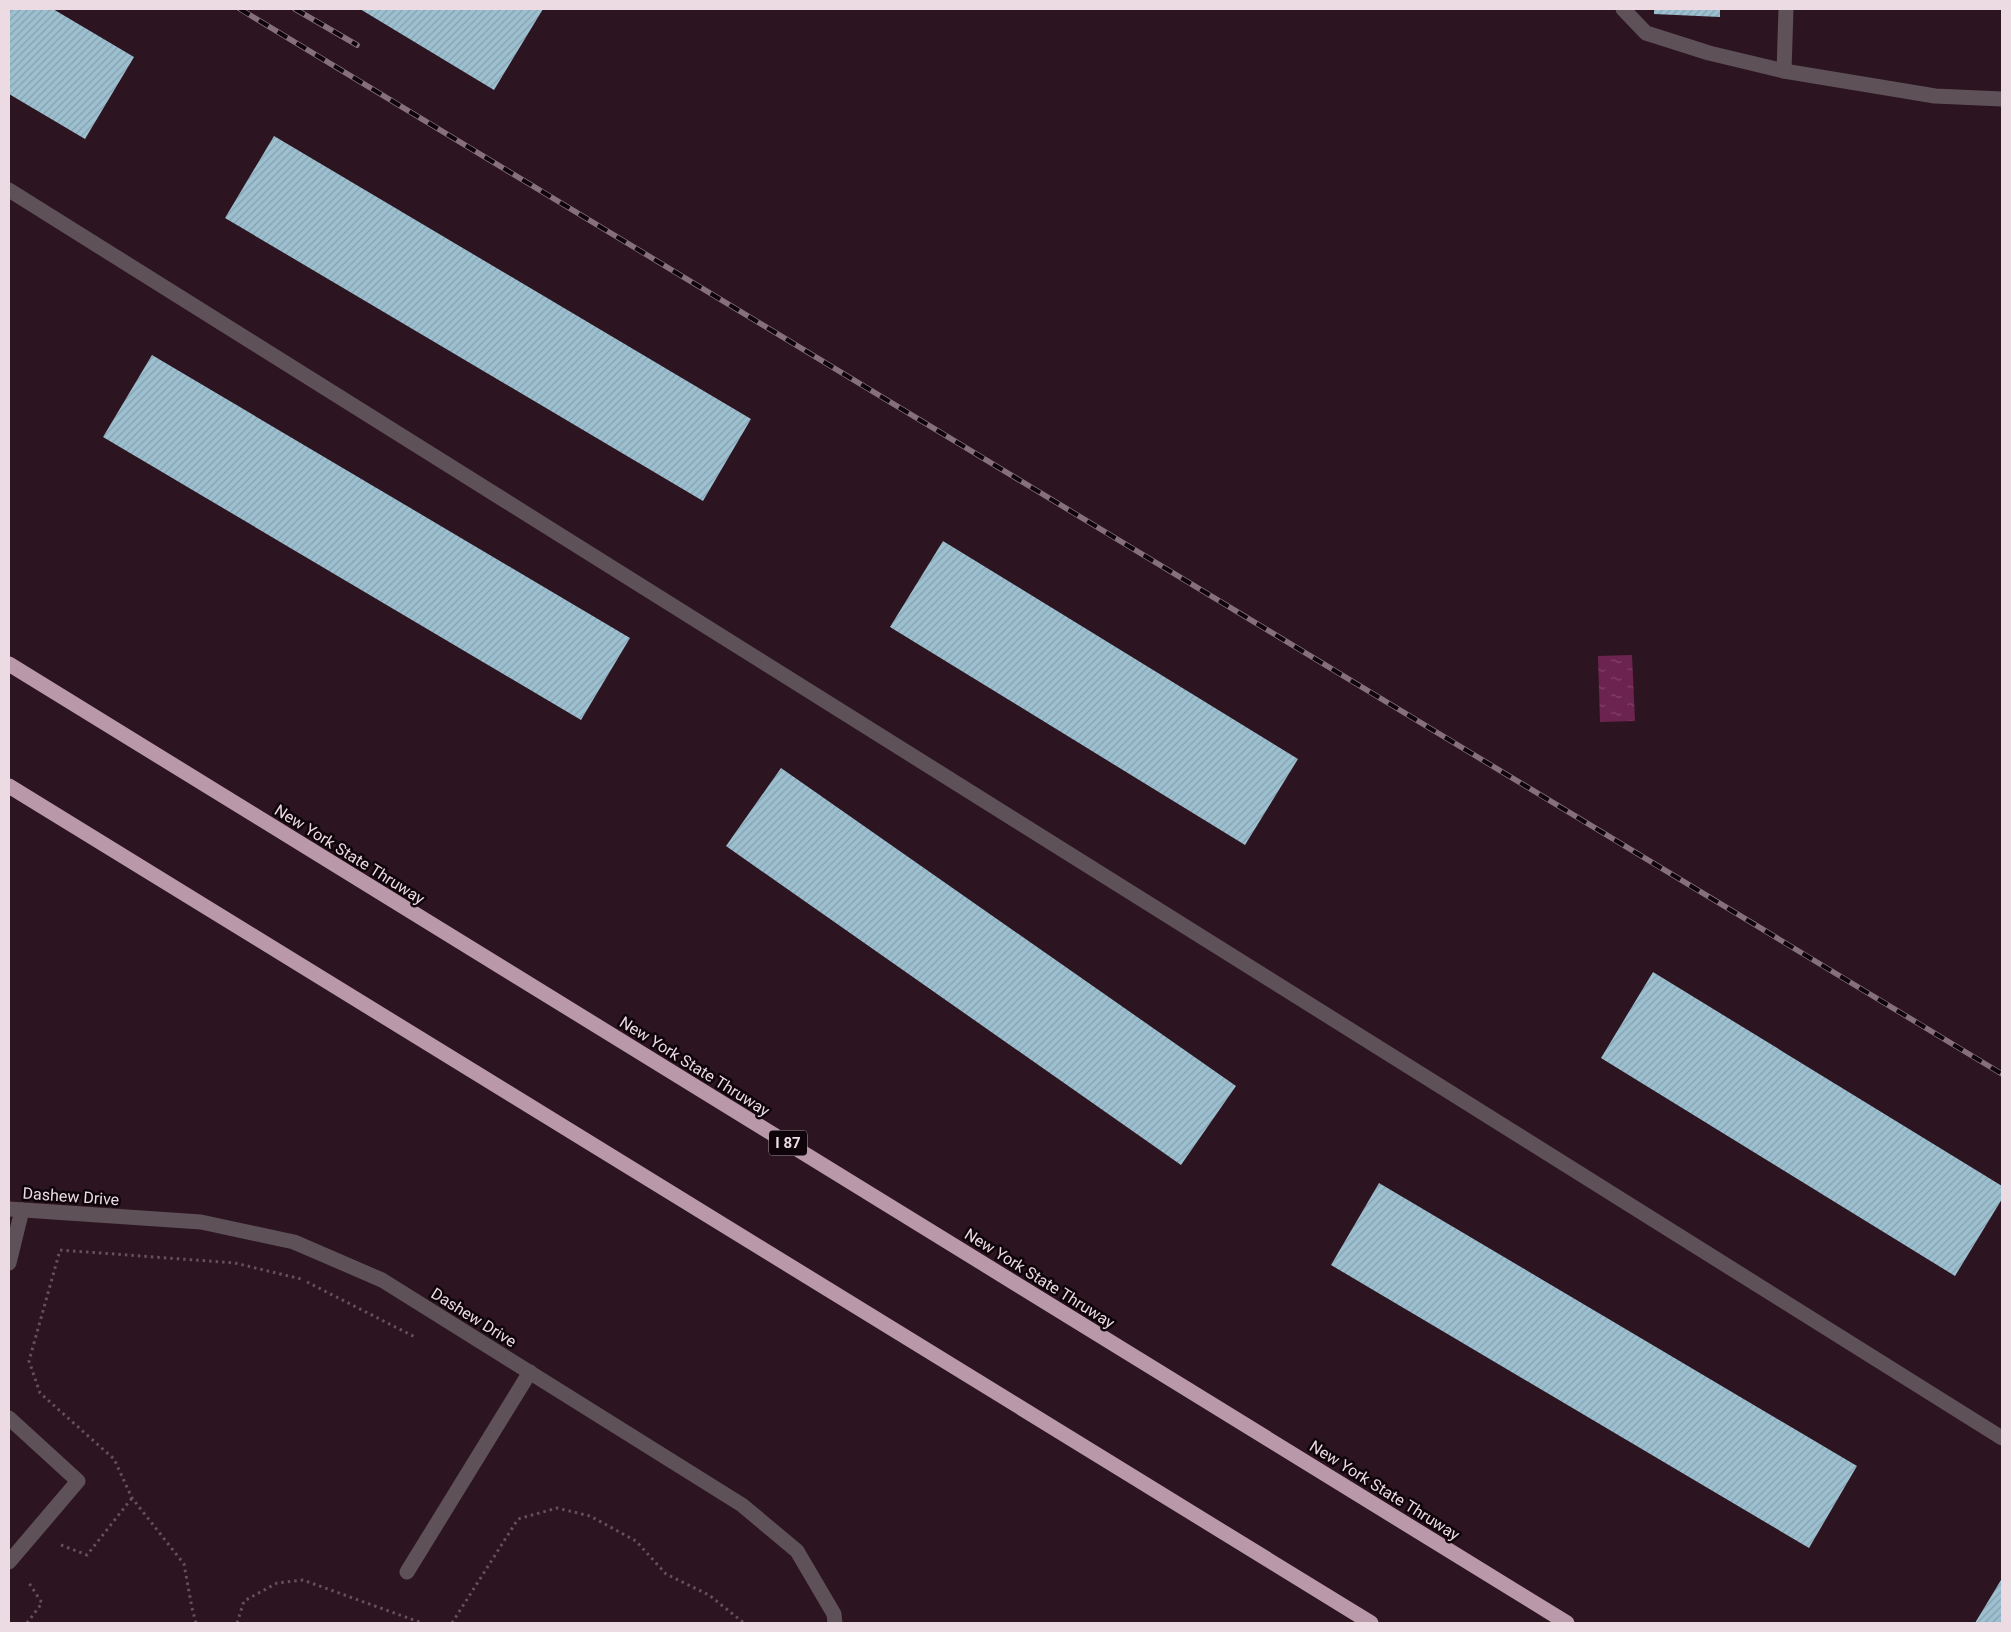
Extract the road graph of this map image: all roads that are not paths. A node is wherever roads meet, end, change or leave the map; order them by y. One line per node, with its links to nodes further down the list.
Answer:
1 (1623, 9): 3 (street)
2 (1786, 9): 3 (street)
3 (1784, 71): 4 (street)
4 (2002, 99)
5 (9, 190): 12 (street)
6 (9, 664): 17 (highway, New York State Thruway / I 87)
7 (9, 786): 16 (highway)
8 (15, 1210): 9 (street); 10 (street, Dashew Drive)
9 (9, 1263)
10 (530, 1372): 14 (street); 15 (street, Dashew Drive)
11 (9, 1418): 13 (street)
12 (2002, 1438)
13 (9, 1562)
14 (407, 1572)
15 (835, 1623)
16 (1371, 1623)
17 (1567, 1623)

